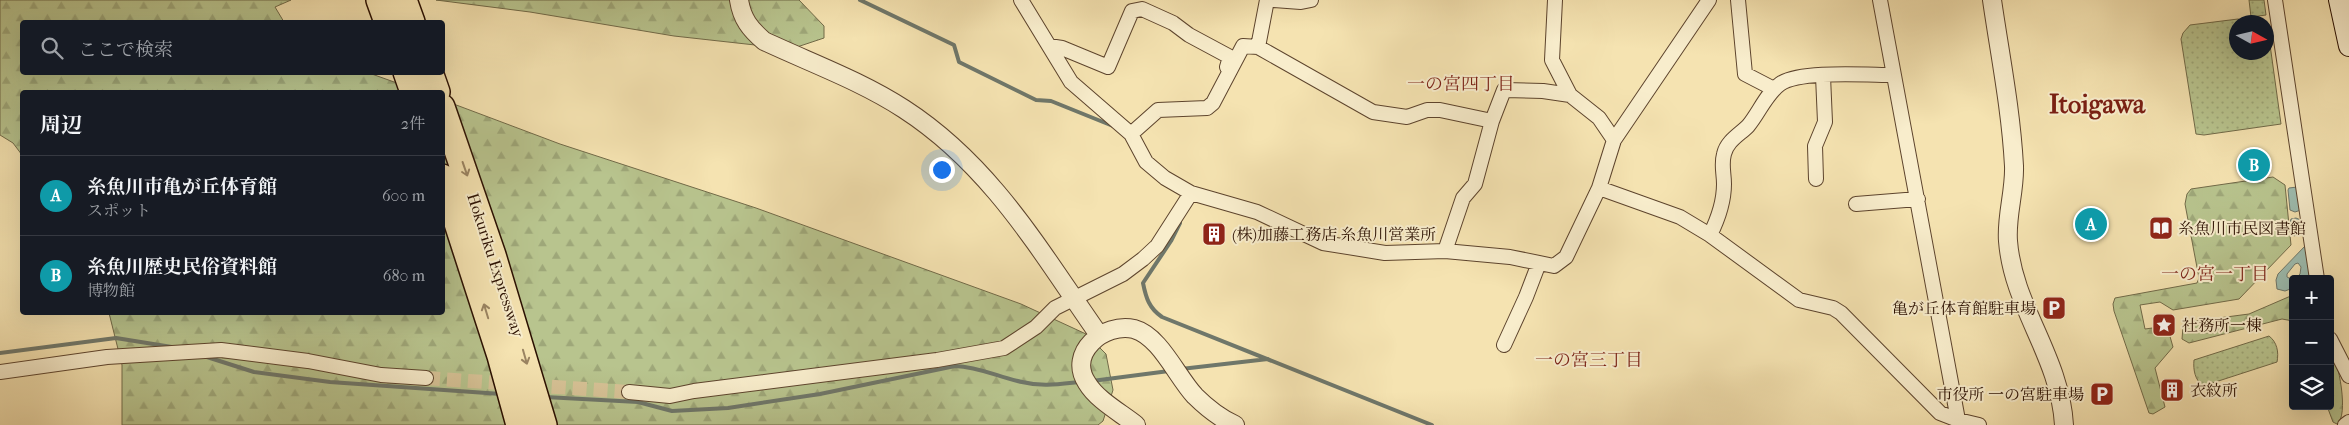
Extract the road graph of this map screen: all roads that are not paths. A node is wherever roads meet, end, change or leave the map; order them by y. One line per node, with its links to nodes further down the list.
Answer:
1 (379, 0): 15 (highway)
2 (404, 0): 16 (highway)
3 (739, 0): 43 (street)
4 (1021, 0): 17 (street)
5 (1267, 0): 19 (street)
6 (1274, 0): 7 (street)
7 (1311, 0)
8 (1555, 0): 28 (street)
9 (1738, 0): 27 (street)
10 (1880, 0): 23 (street)
11 (1992, 0): 58 (street)
12 (2275, 0): 42 (street)
13 (1707, 1): 32 (street)
14 (2342, 2): 18 (main road)
15 (386, 20)
16 (411, 20)
17 (1049, 46): 20 (street); 31 (street)
18 (2349, 46)
19 (1258, 47): 20 (street); 30 (street)
20 (1230, 70): 31 (street)
21 (407, 75): 25 (highway)
22 (431, 75): 26 (highway)
23 (1893, 75): 24 (street); 37 (street)
24 (1823, 76): 27 (street); 33 (street)
25 (412, 90)
26 (436, 90)
27 (1774, 90): 39 (street)
28 (1570, 95): 30 (street); 32 (street)
29 (445, 116): 54 (highway, Hokuriku Expressway, one-way to 54)
30 (1492, 122): 40 (street)
31 (1131, 134): 36 (street)
32 (1614, 140): 35 (street)
33 (1816, 179)
34 (445, 186): 53 (highway, Hokuriku Expressway, one-way to 34)
35 (1599, 188): 39 (street); 41 (street)
36 (1191, 193): 40 (street); 43 (street)
37 (1918, 199): 38 (street); 51 (street)
38 (1856, 204)
39 (1710, 235): 51 (street)
40 (1445, 251): 41 (street)
41 (1539, 263): 45 (street)
42 (2316, 275)
43 (1074, 299): 44 (street); 50 (street)
44 (1099, 335): 55 (street); 56 (street)
45 (1504, 345)
46 (2334, 347): 48 (street)
47 (0, 372): 49 (street)
48 (2349, 376)
49 (426, 378)
50 (628, 392)
51 (1958, 420): 57 (street)
52 (2349, 422): 59 (street)
53 (519, 425)
54 (544, 425)
55 (1136, 425)
56 (1235, 425)
57 (1979, 425)
58 (2064, 425)
59 (2344, 425)

